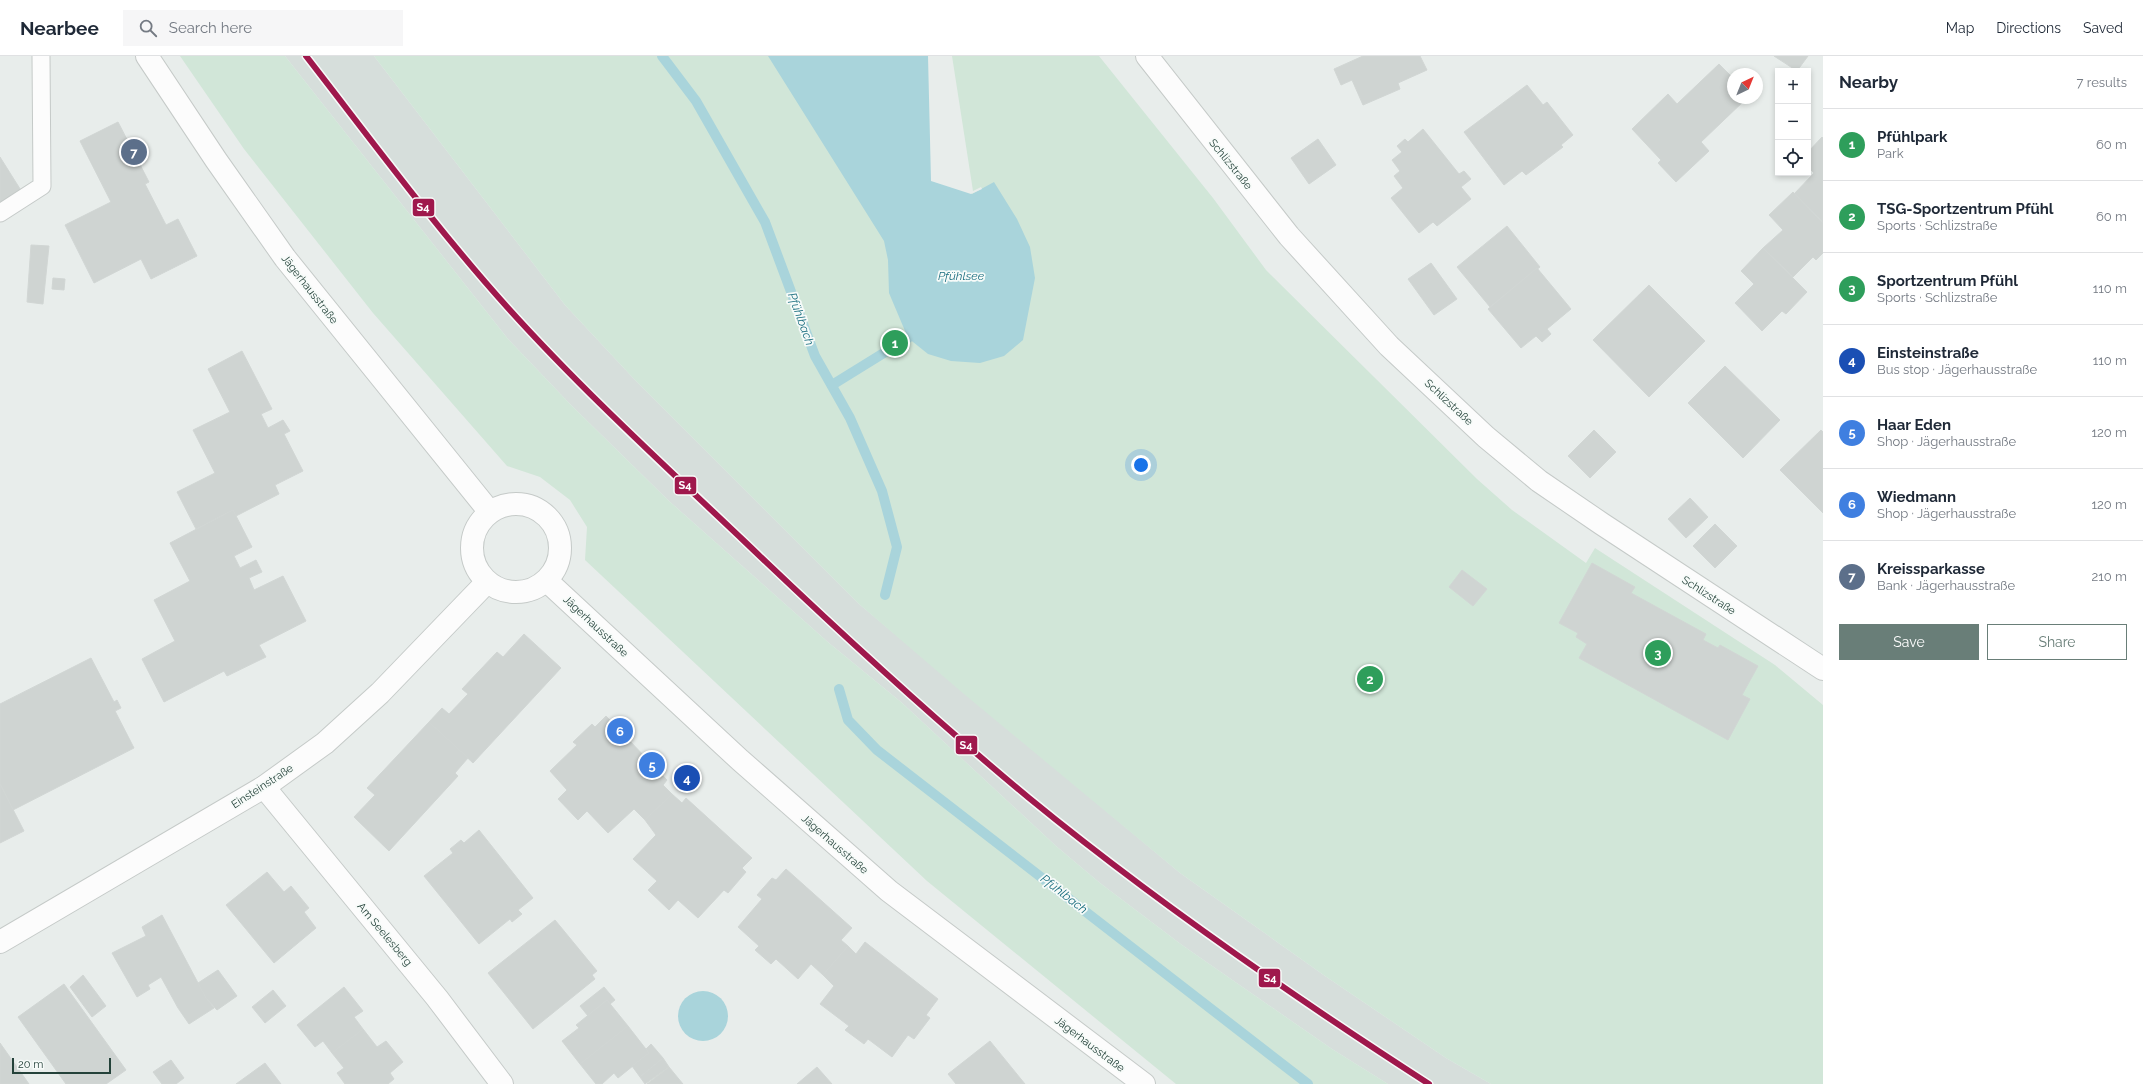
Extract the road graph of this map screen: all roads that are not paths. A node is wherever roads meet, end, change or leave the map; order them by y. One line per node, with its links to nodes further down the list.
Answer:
1 (41, 56): 4 (lane)
2 (147, 56): 5 (street, Jägerhausstraße)
3 (1147, 56): 8 (street, Schlizstraße)
4 (0, 214)
5 (490, 511): 6 (street); 7 (street)
6 (547, 581): 7 (street); 12 (street, Jägerhausstraße)
7 (487, 582): 9 (street, Einsteinstraße)
8 (1823, 669)
9 (264, 787): 10 (street, Einsteinstraße); 11 (street, Am Seelesberg)
10 (0, 942)
11 (502, 1084)
12 (1144, 1084)

